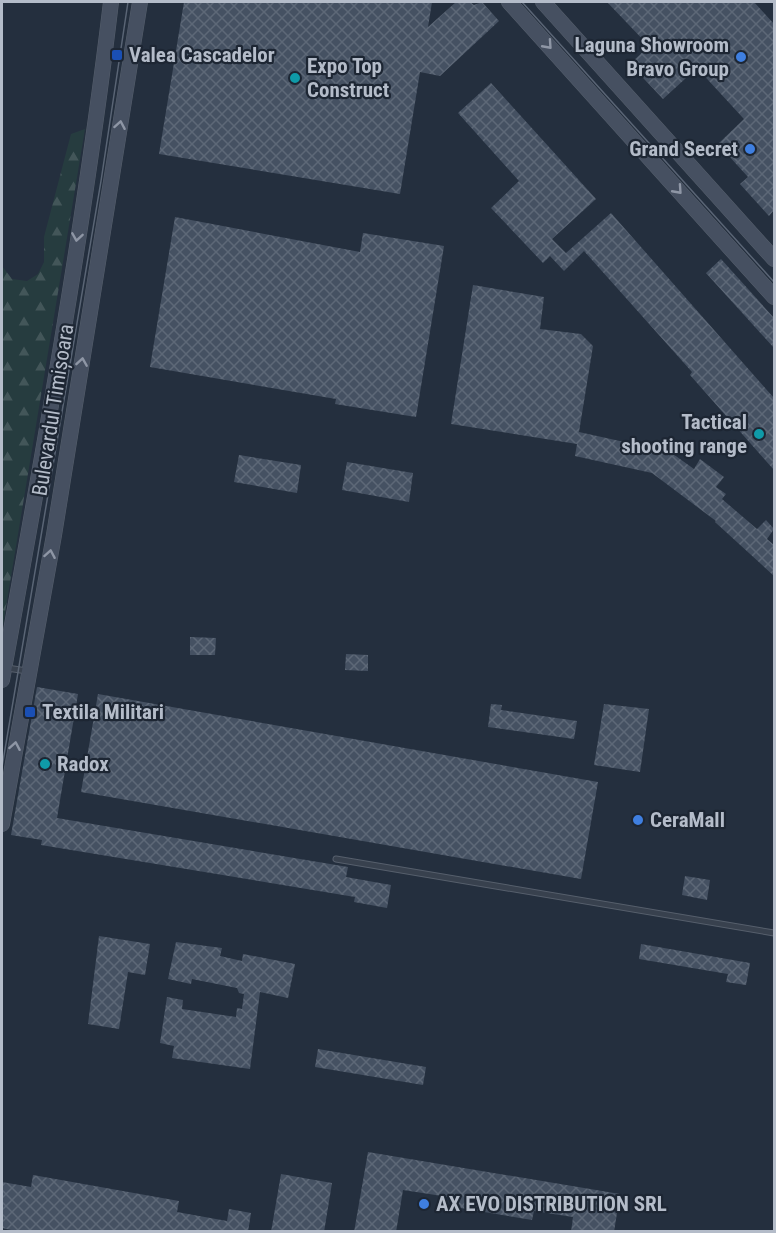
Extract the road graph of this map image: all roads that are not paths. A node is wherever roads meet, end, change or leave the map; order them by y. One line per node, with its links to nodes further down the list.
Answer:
1 (111, 2): 12 (main road, Bulevardul Timișoara, one-way to 12)
2 (140, 2): 11 (main road, Bulevardul Timișoara, one-way to 2)
3 (508, 2): 6 (main road, one-way to 6)
4 (543, 2): 5 (main road)
5 (645, 115): 6 (main road); 7 (main road)
6 (626, 132): 8 (main road, one-way to 8)
7 (737, 217): 8 (main road); 9 (main road)
8 (718, 234): 10 (main road)
9 (774, 259)
10 (774, 297)
11 (29, 671): 12 (lane); 13 (main road, Bulevardul Timișoara, one-way to 11)
12 (3, 674)
13 (4, 792): 14 (main road, Bulevardul Timișoara)
14 (2, 824)
15 (336, 859): 16 (lane)
16 (774, 933)

